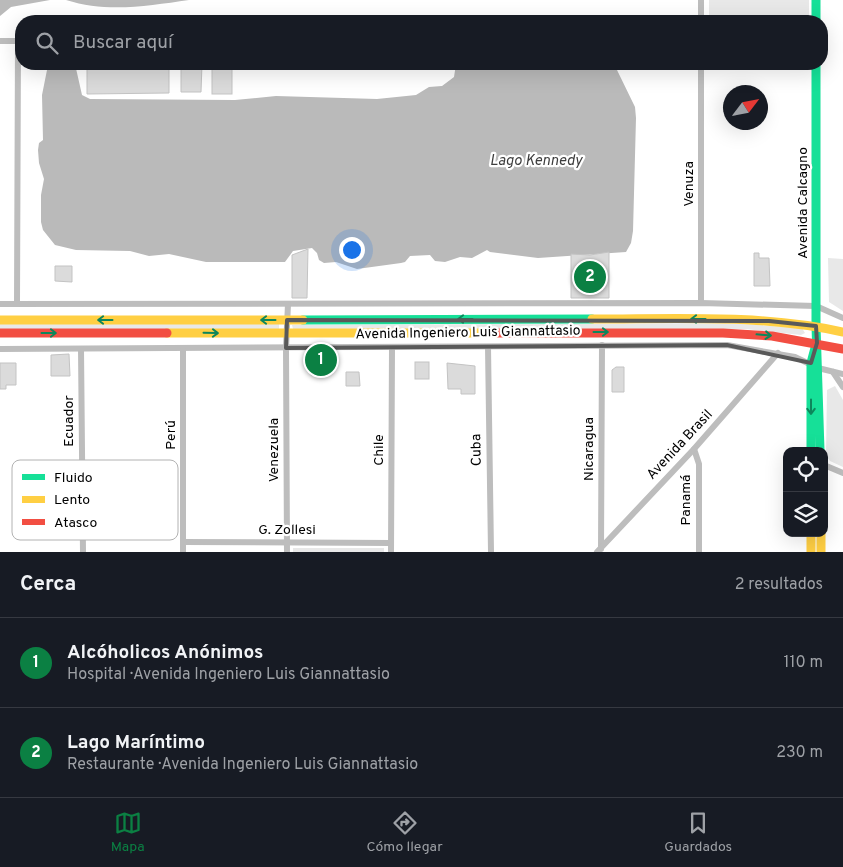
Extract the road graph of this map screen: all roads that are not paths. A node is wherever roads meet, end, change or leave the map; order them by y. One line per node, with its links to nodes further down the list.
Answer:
1 (701, 0): 3 (street)
2 (816, 0): 4 (main road)
3 (701, 15)
4 (816, 15)
5 (15, 40): 6 (street)
6 (0, 41)
7 (20, 70): 11 (street)
8 (701, 70): 13 (street, Venuza)
9 (816, 70): 14 (main road, Avenida Calcagno)
10 (0, 304): 11 (street, Avenida Ingeniero Luis Giannattasio)
11 (17, 304): 12 (street, Avenida Ingeniero Luis Giannattasio)
12 (288, 304): 13 (street, Avenida Ingeniero Luis Giannattasio); 17 (street, Venezuela)
13 (701, 304): 14 (street, Avenida Ingeniero Luis Giannattasio)
14 (816, 306): 15 (street, Avenida Ingeniero Luis Giannattasio); 18 (main road, Avenida Calcagno)
15 (843, 318)
16 (0, 320): 17 (main road, Avenida Ingeniero Luis Giannattasio, one-way to 16)
17 (287, 320): 18 (main road, Avenida Ingeniero Luis Giannattasio, one-way to 17); 21 (street, Venezuela)
18 (816, 326): 19 (main road, Avenida Ingeniero Luis Giannattasio); 22 (main road, Avenida Calcagno)
19 (843, 332)
20 (0, 333): 21 (main road, Avenida Ingeniero Luis Giannattasio, one-way to 21)
21 (287, 334): 22 (main road, Avenida Ingeniero Luis Giannattasio, one-way to 22); 25 (street, Venezuela)
22 (817, 343): 30 (main road, Avenida Ingeniero Luis Giannattasio); 32 (main road, Avenida Calcagno)
23 (602, 345): 24 (street, Avenida Ingeniero Luis Giannattasio); 31 (street, Avenida Ingeniero Luis Giannattasio); 47 (street, Nicaragua)
24 (488, 347): 26 (street, Avenida Ingeniero Luis Giannattasio); 51 (street, Cuba)
25 (286, 348): 26 (street, Avenida Ingeniero Luis Giannattasio); 29 (street, Avenida Ingeniero Luis Giannattasio); 45 (street, Venezuela)
26 (392, 348): 46 (street, Chile)
27 (0, 349): 28 (street, Avenida Ingeniero Luis Giannattasio)
28 (81, 349): 29 (street, Avenida Ingeniero Luis Giannattasio); 39 (street, Ecuador)
29 (183, 349): 44 (street, Perú)
30 (843, 350)
31 (778, 353): 32 (street, Avenida Ingeniero Luis Giannattasio); 38 (street, Avenida Brasil)
32 (814, 366): 33 (street, Avenida Ingeniero Luis Giannattasio); 36 (main road, Avenida Calcagno, one-way to 36); 37 (main road, Avenida Calcagno)
33 (833, 372): 34 (street, Avenida Ingeniero Luis Giannattasio); 35 (street)
34 (843, 374)
35 (843, 387)
36 (811, 447)
37 (820, 447)
38 (694, 449): 47 (street, Avenida Brasil); 52 (street, Panamá)
39 (82, 460)
40 (828, 467): 41 (street)
41 (843, 473)
42 (811, 537): 53 (main road)
43 (821, 537): 54 (main road)
44 (183, 542): 45 (street, G. Zollesi); 48 (street, Perú)
45 (287, 543): 46 (street, G. Zollesi); 49 (street, Venezuela)
46 (391, 543): 50 (street, Chile)
47 (600, 551)
48 (183, 552)
49 (287, 552)
50 (391, 552)
51 (491, 552)
52 (699, 552)
53 (811, 552)
54 (821, 552)

